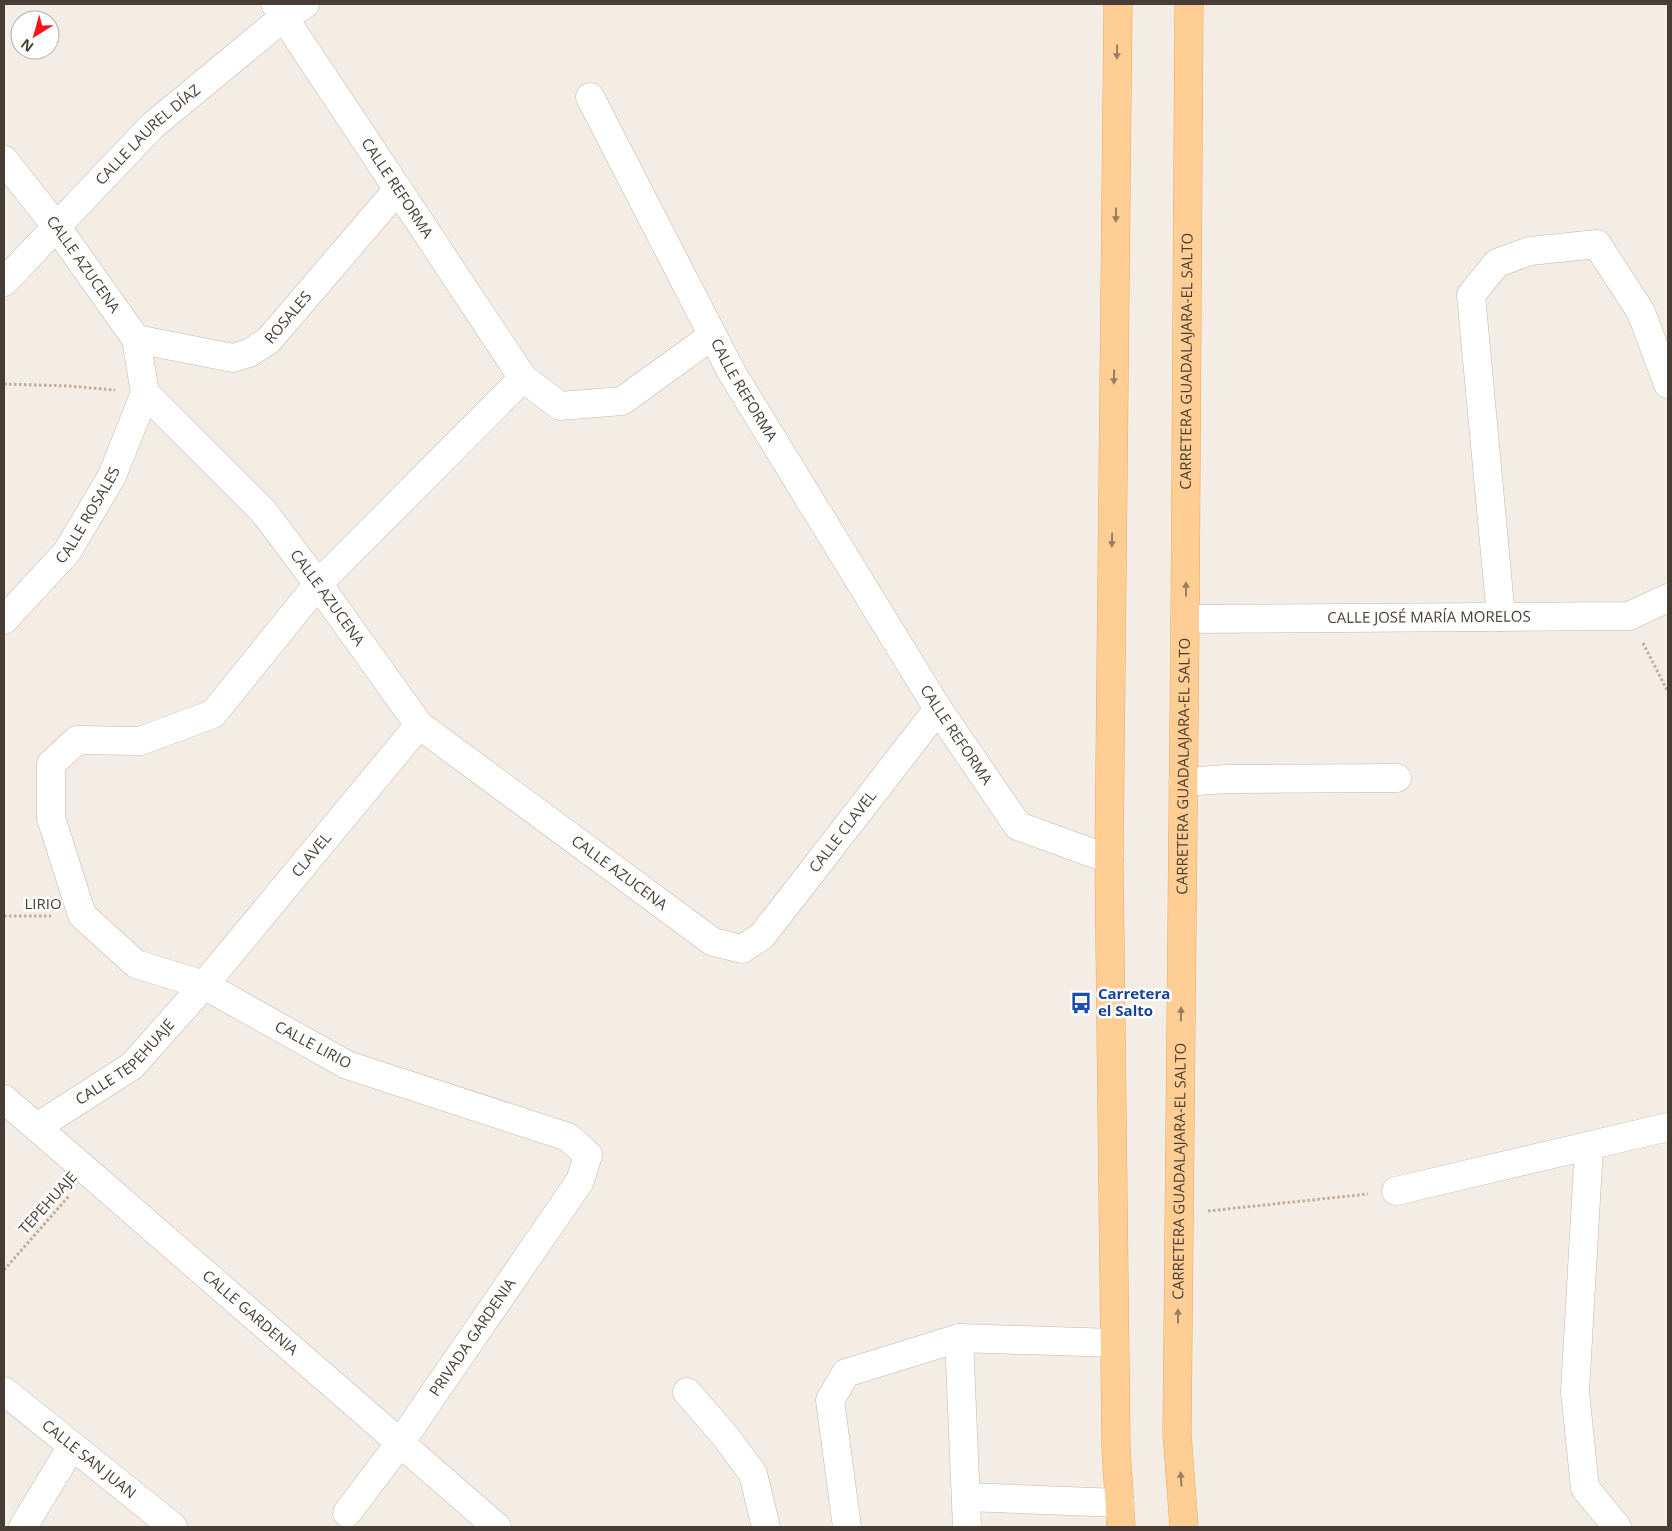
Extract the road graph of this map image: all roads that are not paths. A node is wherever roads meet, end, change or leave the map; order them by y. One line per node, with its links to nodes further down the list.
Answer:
1 (1118, 4): 23 (main road, one-way to 23)
2 (1189, 4): 17 (main road, CARRETERA GUADALAJARA-EL SALTO, one-way to 2)
3 (288, 8): 6 (street, CALLE REFORMA); 7 (street, CALLE LAUREL DÍAZ)
4 (590, 97): 9 (street)
5 (4, 160): 7 (street, CALLE AZUCENA)
6 (398, 189): 10 (street, ROSALES); 11 (street, CALLE REFORMA)
7 (56, 226): 8 (street, CALLE LAUREL DÍAZ); 10 (street, CALLE AZUCENA)
8 (4, 282)
9 (712, 336): 11 (street, CALLE REFORMA); 19 (street, CALLE REFORMA)
10 (136, 339): 13 (street, CALLE AZUCENA)
11 (523, 378): 14 (street)
12 (1668, 384): 16 (street)
13 (145, 393): 14 (street, CALLE AZUCENA); 18 (street, CALLE ROSALES)
14 (318, 584): 20 (street, CALLE AZUCENA); 25 (street, CALLE LIRIO)
15 (1668, 598): 16 (street, CALLE JOSÉ MARÍA MORELOS)
16 (1501, 617): 17 (street, CALLE JOSÉ MARÍA MORELOS)
17 (1185, 619): 22 (main road, CARRETERA GUADALAJARA-EL SALTO)
18 (4, 620)
19 (938, 709): 23 (street, CALLE REFORMA); 24 (street, CALLE CLAVEL)
20 (420, 726): 24 (street, CALLE AZUCENA); 25 (street, CLAVEL)
21 (1396, 778): 22 (street)
22 (1183, 782): 47 (main road, CARRETERA GUADALAJARA-EL SALTO, one-way to 22)
23 (1109, 859): 33 (main road)
24 (742, 948)
25 (204, 985): 27 (street, CALLE TEPEHUAJE); 30 (street, CALLE LIRIO)
26 (4, 1099): 27 (street, CALLE GARDENIA)
27 (37, 1127): 36 (street, CALLE GARDENIA)
28 (1668, 1127): 29 (street)
29 (1589, 1146): 31 (street); 48 (street)
30 (588, 1155): 36 (street, PRIVADA GARDENIA)
31 (1396, 1191)
32 (959, 1338): 33 (street); 38 (street); 45 (street)
33 (1114, 1343): 40 (main road)
34 (4, 1391): 37 (street, CALLE SAN JUAN)
35 (687, 1392): 44 (street)
36 (400, 1443): 39 (street, PRIVADA GARDENIA); 43 (street, CALLE GARDENIA)
37 (72, 1446): 41 (street); 42 (street, CALLE SAN JUAN)
38 (966, 1497): 40 (street); 46 (street)
39 (346, 1513)
40 (1120, 1515)
41 (23, 1527)
42 (173, 1527)
43 (498, 1527)
44 (766, 1527)
45 (847, 1527)
46 (967, 1527)
47 (1184, 1527)
48 (1617, 1527)

